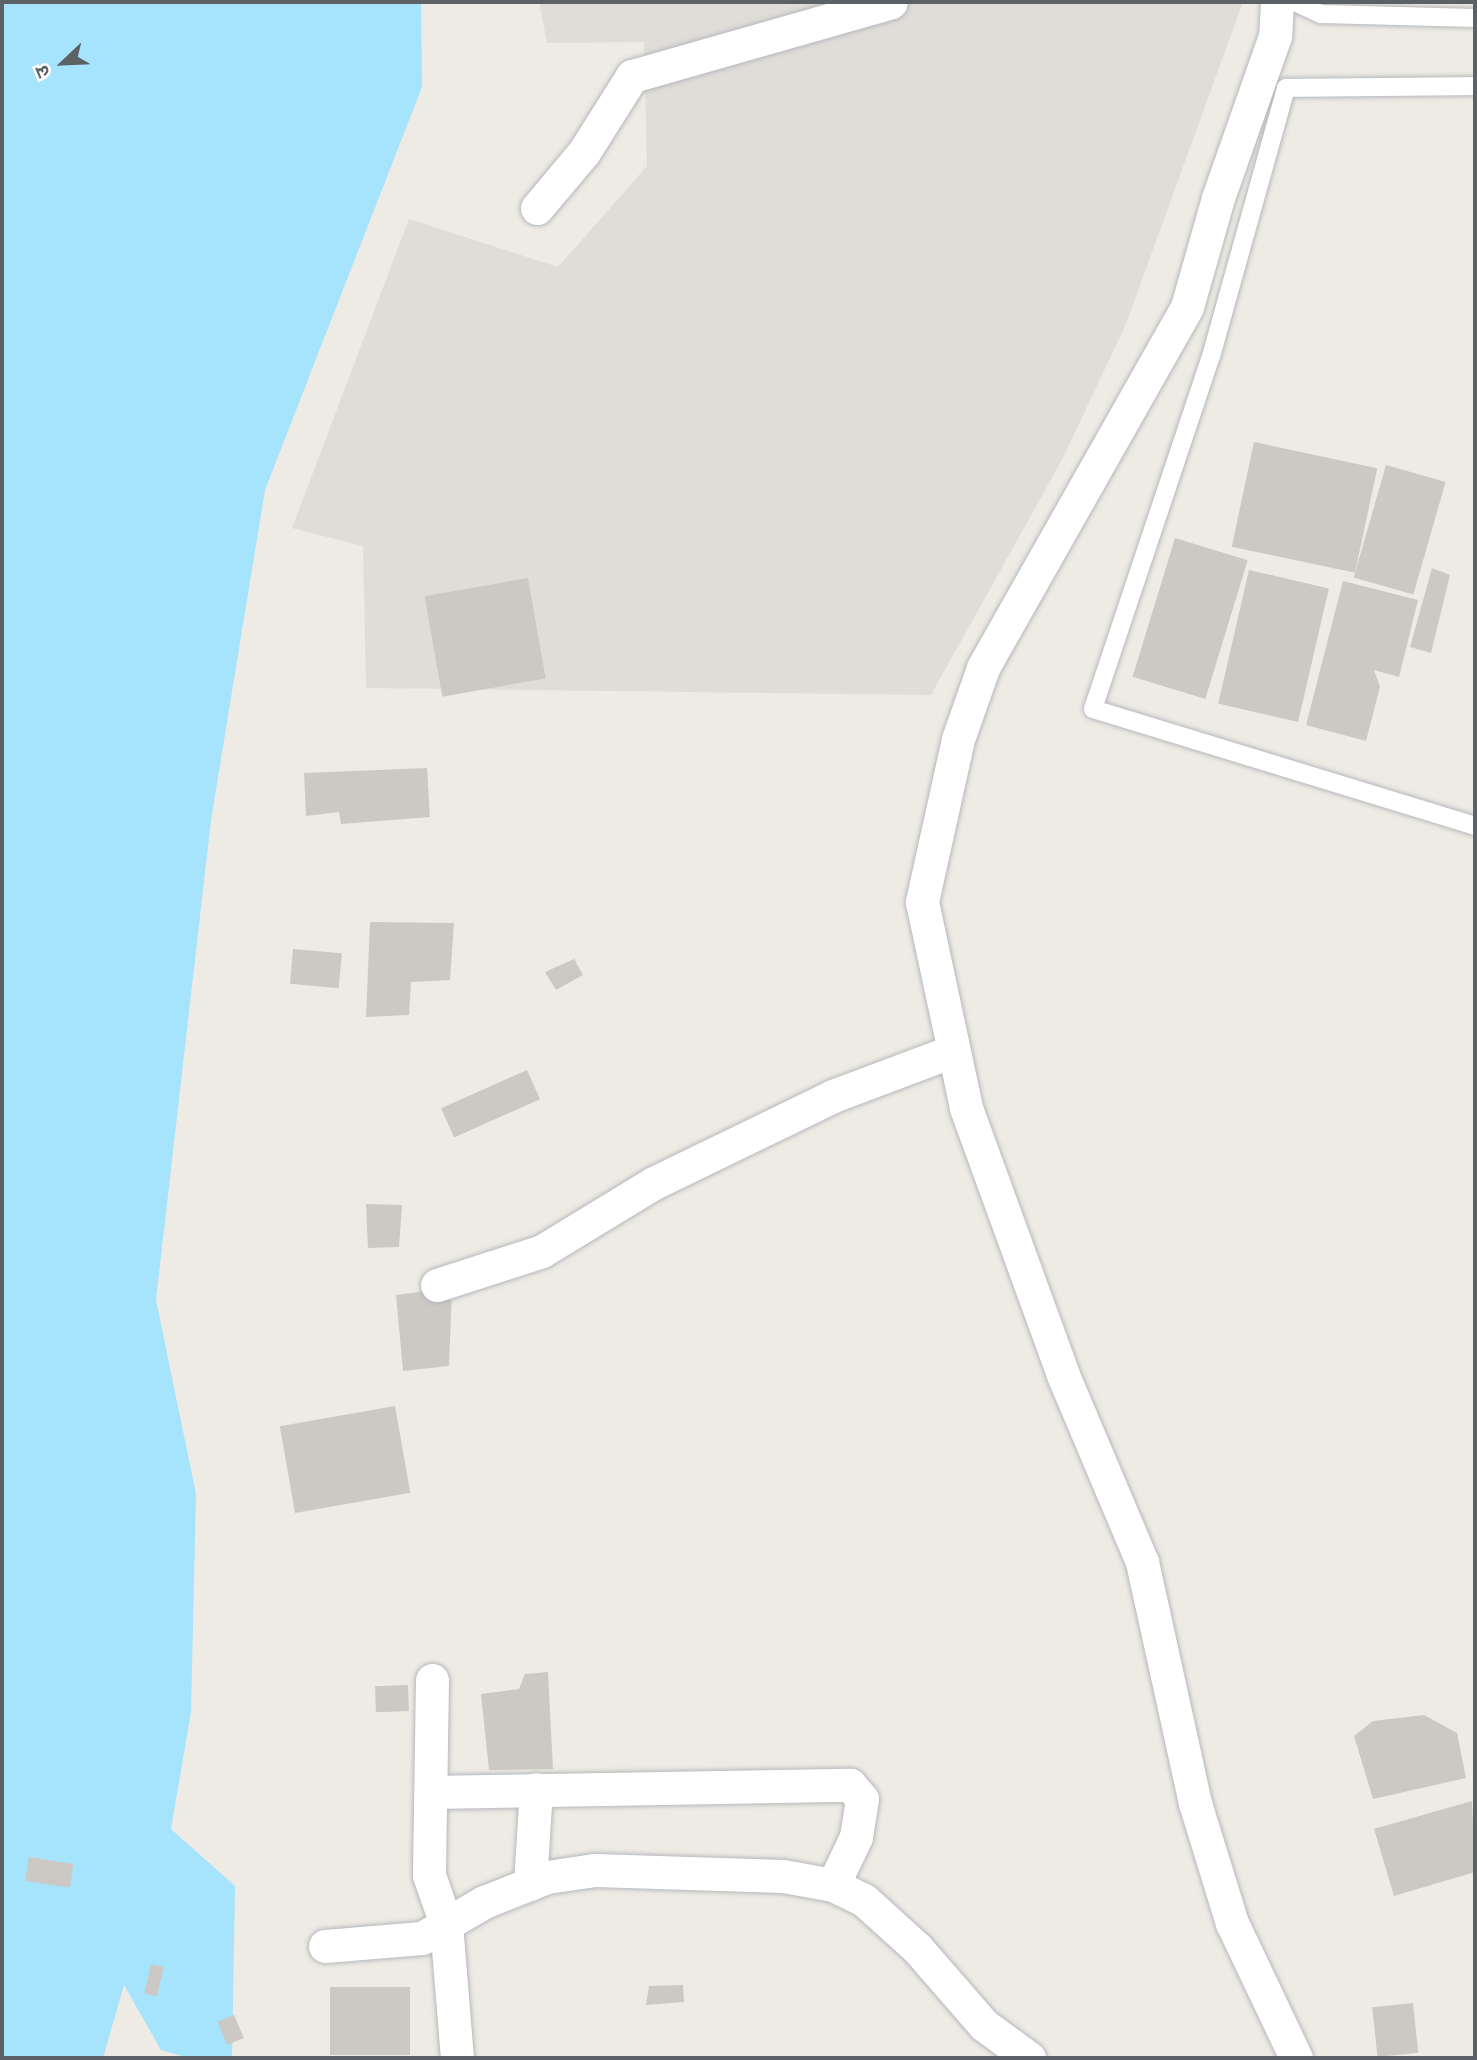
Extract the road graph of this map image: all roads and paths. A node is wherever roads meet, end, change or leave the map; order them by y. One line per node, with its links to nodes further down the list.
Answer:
1 (891, 2): 6 (street)
2 (1277, 2): 8 (street)
3 (1295, 2): 4 (lane)
4 (1475, 18)
5 (1475, 86): 7 (lane)
6 (537, 208)
7 (1475, 826)
8 (953, 1051): 9 (street); 19 (street)
9 (437, 1285)
10 (432, 1680): 12 (street)
11 (536, 1790): 12 (street); 13 (street); 14 (street)
12 (431, 1792): 15 (street)
13 (530, 1884): 14 (street); 15 (street)
14 (833, 1885): 18 (street)
15 (446, 1924): 16 (street); 17 (street)
16 (325, 1946)
17 (457, 2058)
18 (1029, 2058)
19 (1296, 2058)

